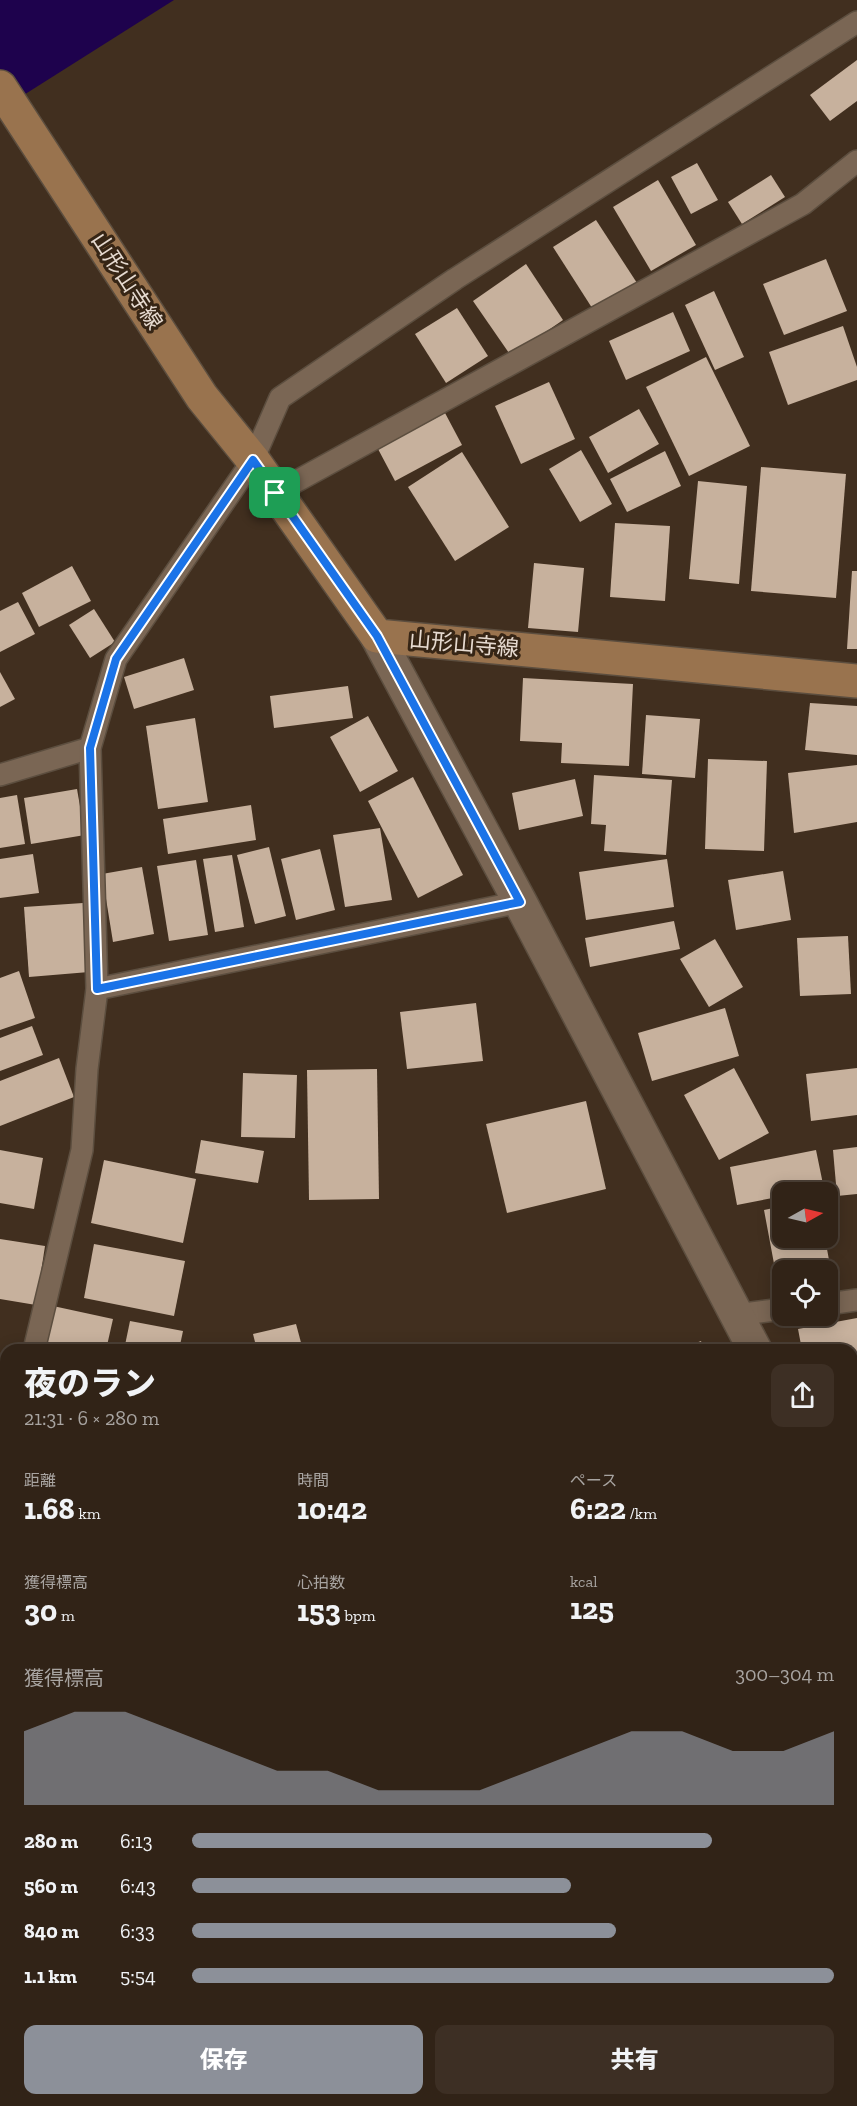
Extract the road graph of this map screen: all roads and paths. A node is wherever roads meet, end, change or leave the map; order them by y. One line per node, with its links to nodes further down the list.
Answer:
1 (857, 22): 4 (lane)
2 (0, 87): 4 (main road, 山形山寺線)
3 (857, 161): 5 (lane)
4 (253, 460): 5 (main road, 山形山寺線); 8 (lane)
5 (275, 493): 6 (main road, 山形山寺線)
6 (377, 636): 7 (main road, 山形山寺線); 10 (street)
7 (857, 681)
8 (90, 748): 9 (lane); 11 (lane)
9 (0, 776)
10 (520, 902): 11 (lane); 15 (street)
11 (97, 989): 16 (lane)
12 (857, 1300): 13 (lane)
13 (838, 1303)
14 (772, 1310): 15 (lane)
15 (736, 1314): 17 (street)
16 (35, 1344)
17 (752, 1344)

